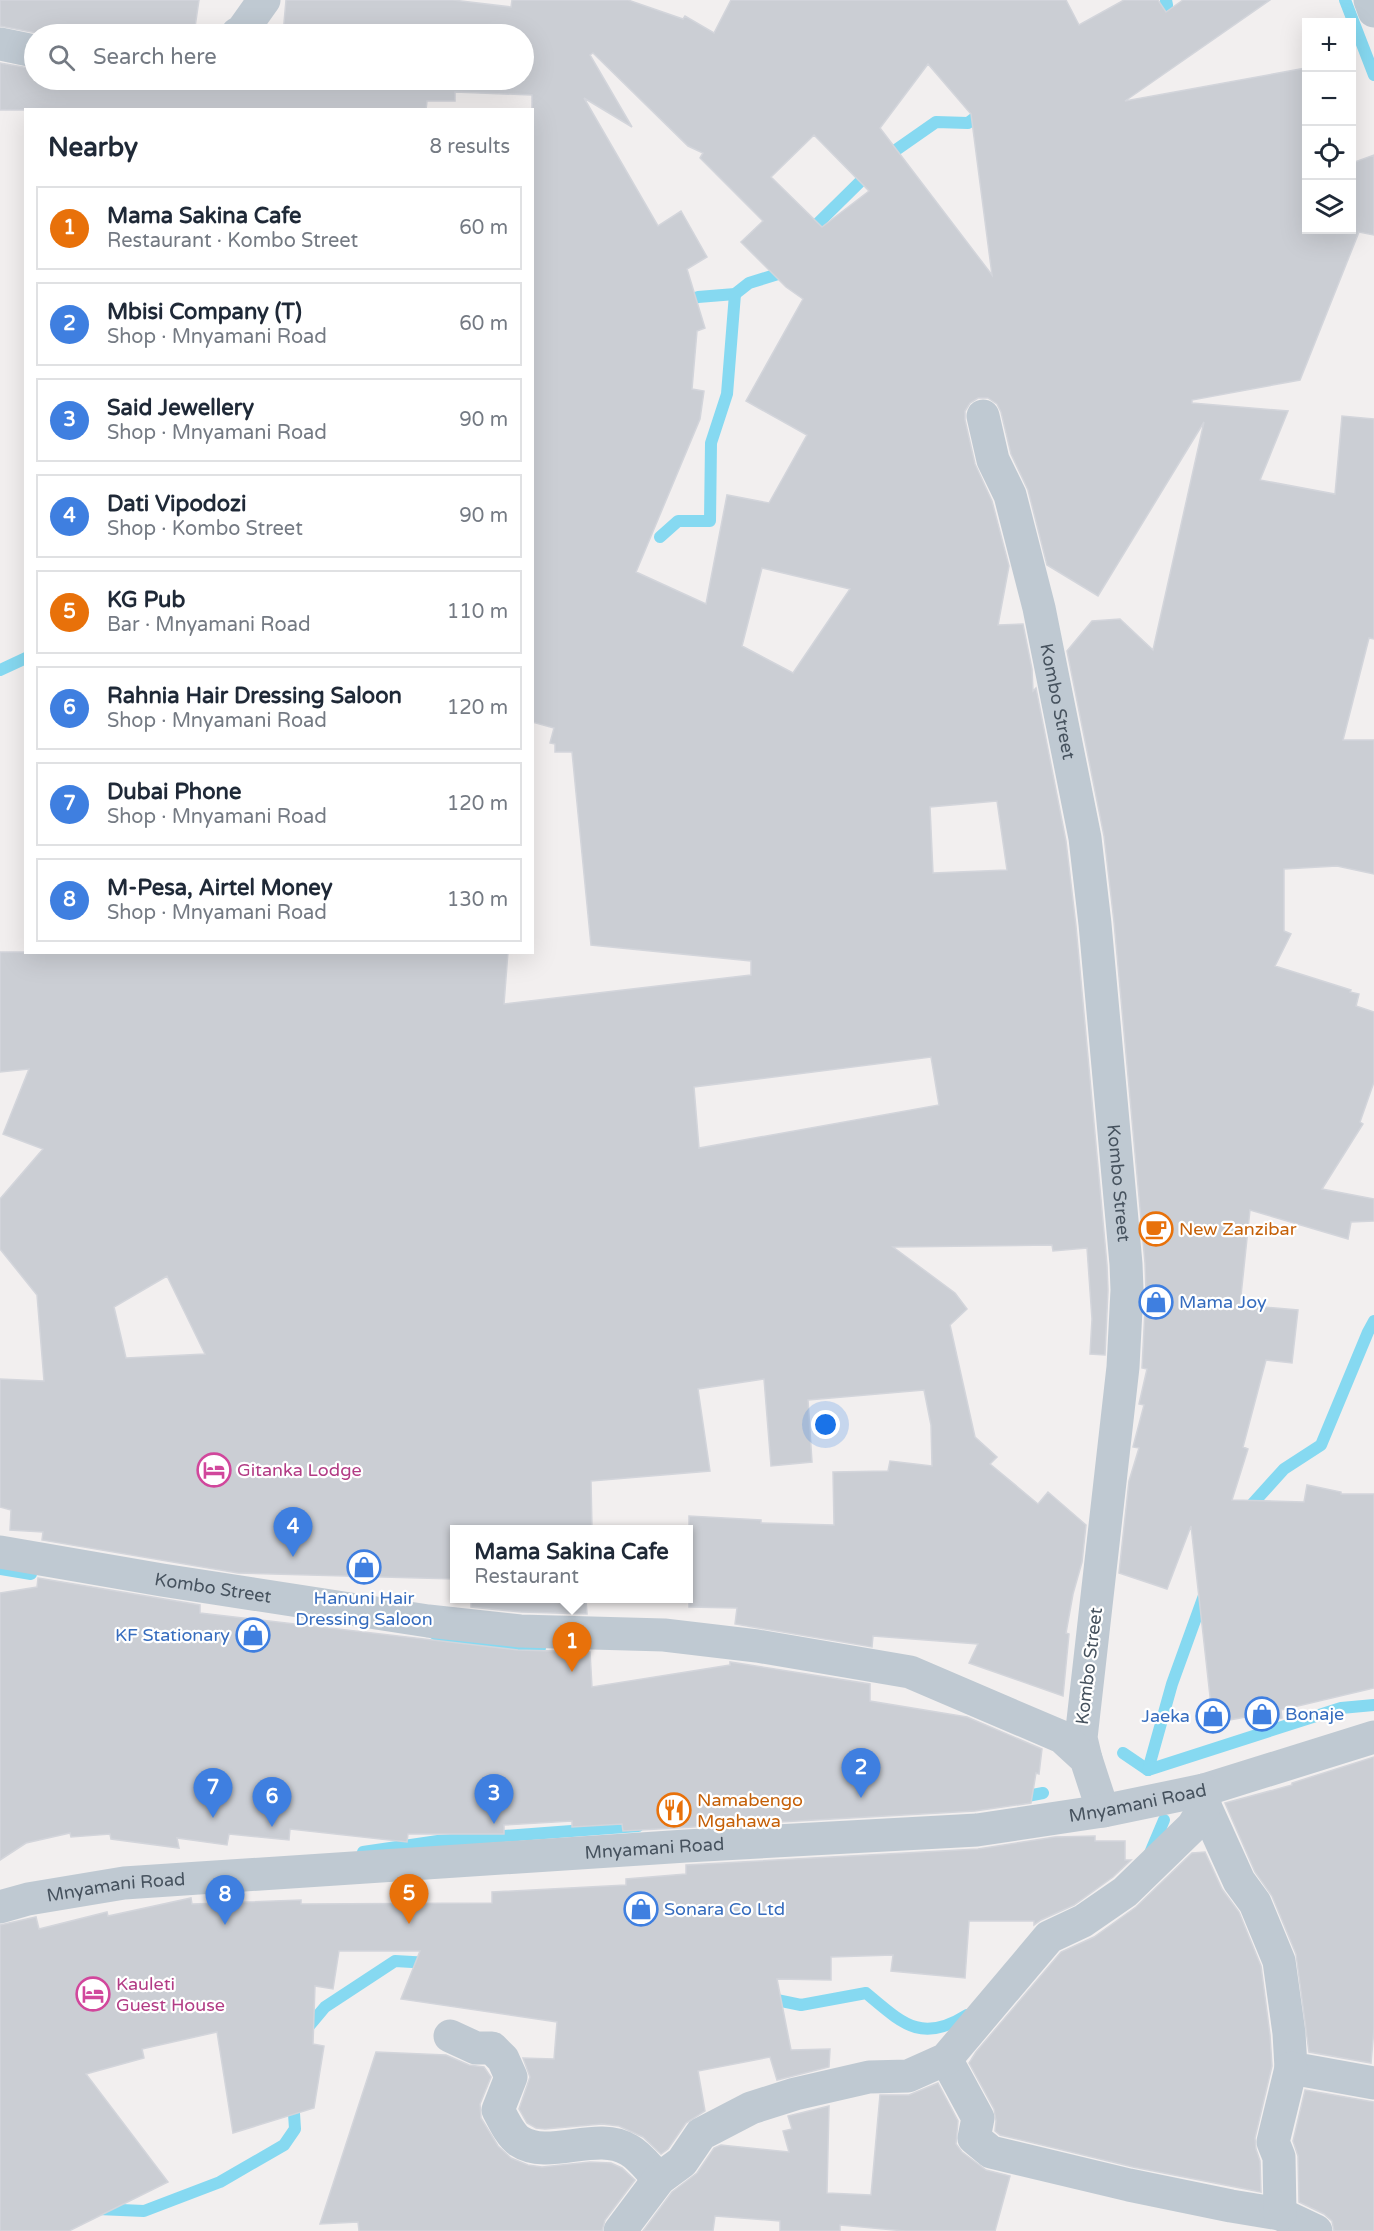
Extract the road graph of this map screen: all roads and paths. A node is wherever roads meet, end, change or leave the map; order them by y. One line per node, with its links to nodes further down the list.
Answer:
1 (264, 0): 4 (street)
2 (1370, 0): 3 (street)
3 (1374, 11)
4 (247, 24)
5 (0, 44): 6 (street)
6 (24, 49)
7 (983, 416): 10 (street, Kombo Street)
8 (0, 1552): 10 (street, Kombo Street)
9 (1374, 1737): 11 (street, Mnyamani Road)
10 (1086, 1759): 12 (street, Kombo Street)
11 (1205, 1798): 12 (street, Mnyamani Road); 15 (street); 16 (street)
12 (1103, 1811): 13 (street, Mnyamani Road)
13 (0, 1906)
14 (450, 2036): 18 (street)
15 (946, 2059): 18 (street); 19 (street)
16 (1291, 2068): 17 (street); 19 (street)
17 (1374, 2083)
18 (659, 2179): 20 (street)
19 (1280, 2214): 21 (street)
20 (620, 2231)
21 (1316, 2231)

